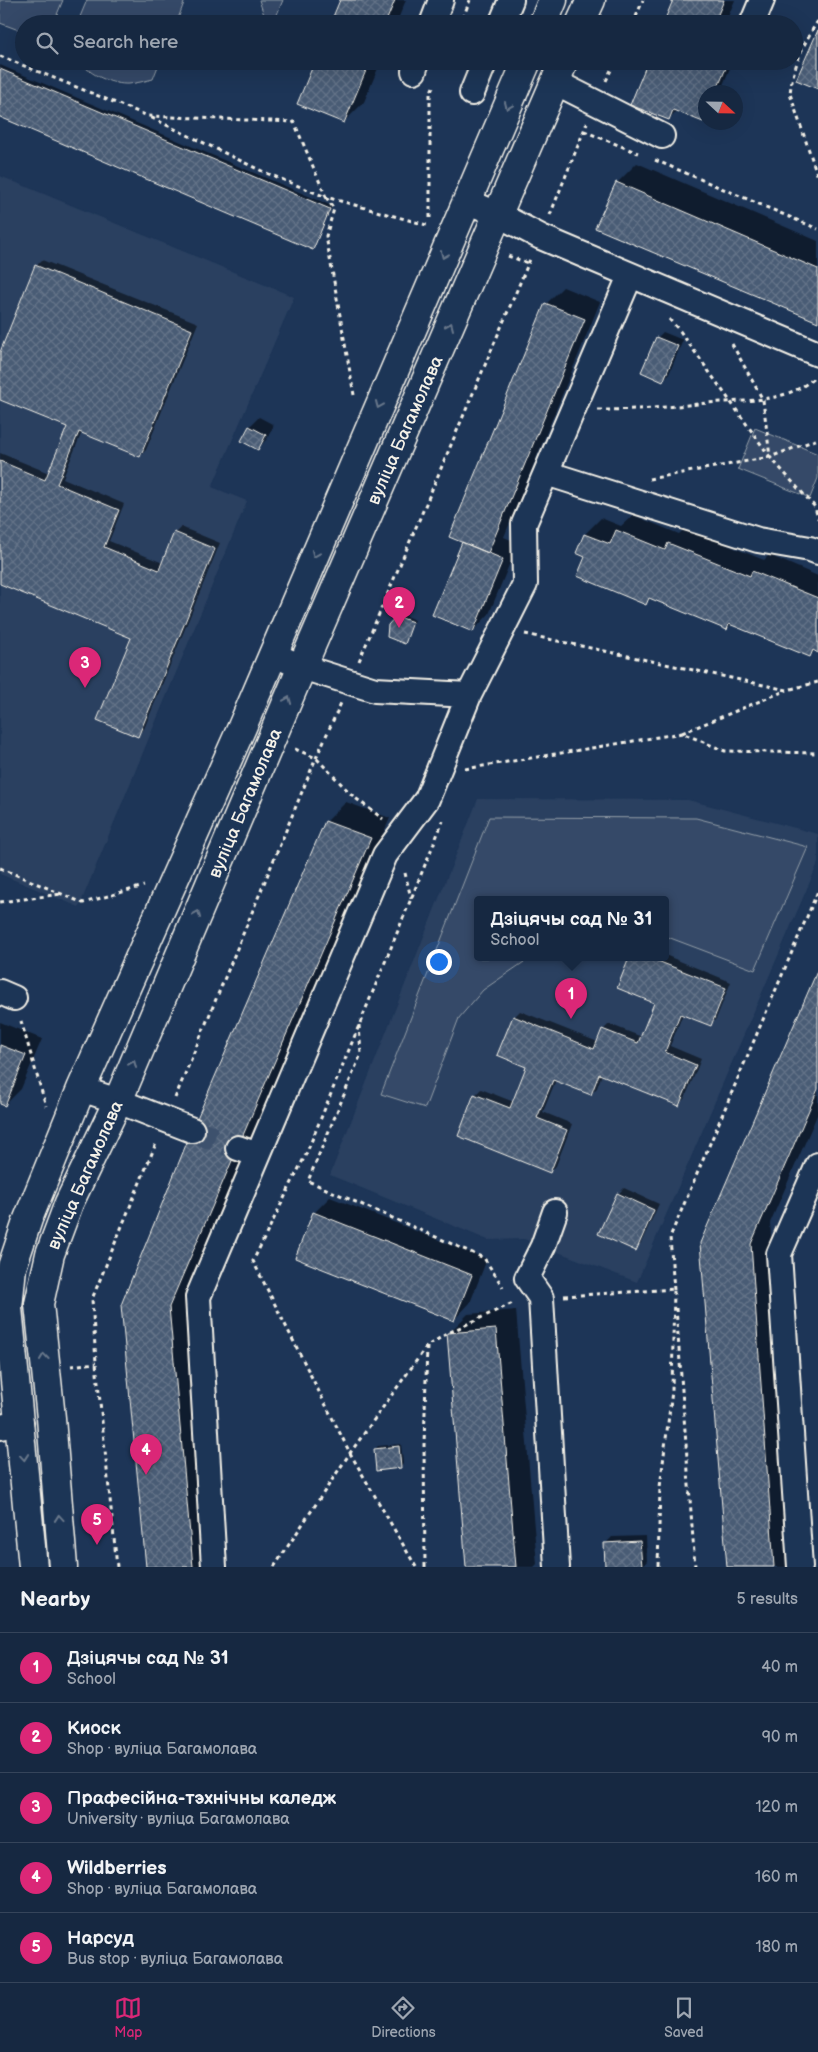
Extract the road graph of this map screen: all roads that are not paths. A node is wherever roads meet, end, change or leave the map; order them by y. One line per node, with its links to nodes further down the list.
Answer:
1 (441, 0): 6 (lane)
2 (511, 0): 7 (lane)
3 (553, 0): 8 (main road)
4 (591, 0): 9 (main road)
5 (762, 0): 10 (lane)
6 (435, 15)
7 (505, 15)
8 (547, 15)
9 (584, 15)
10 (756, 15)
11 (481, 70): 14 (lane)
12 (523, 70): 16 (main road, вуліца Багамолава, one-way to 16)
13 (559, 72): 15 (lane); 17 (main road, вуліца Багамолава)
14 (472, 93)
15 (662, 136)
16 (467, 201): 17 (lane); 22 (main road, вуліца Багамолава, one-way to 22)
17 (499, 215): 18 (lane); 23 (main road, вуліца Багамолава, one-way to 17)
18 (630, 276): 19 (lane); 20 (lane)
19 (818, 354)
20 (546, 473): 21 (lane); 24 (lane)
21 (818, 552)
22 (272, 654): 23 (lane); 25 (main road, вуліца Багамолава)
23 (302, 667): 24 (lane); 26 (main road, вуліца Багамолава, one-way to 23)
24 (469, 695): 35 (lane)
25 (81, 1089): 26 (lane); 32 (main road, вуліца Багамолава)
26 (118, 1101): 27 (lane); 31 (main road, вуліца Багамолава, one-way to 26)
27 (192, 1130)
28 (818, 1164): 29 (lane)
29 (810, 1204): 37 (lane)
30 (555, 1212): 36 (lane)
31 (51, 1418): 32 (main road); 34 (main road, вуліца Багамолава, one-way to 31)
32 (10, 1425): 33 (main road, вуліца Багамолава, one-way to 33)
33 (33, 1567)
34 (63, 1567)
35 (214, 1567)
36 (557, 1567)
37 (800, 1567)

